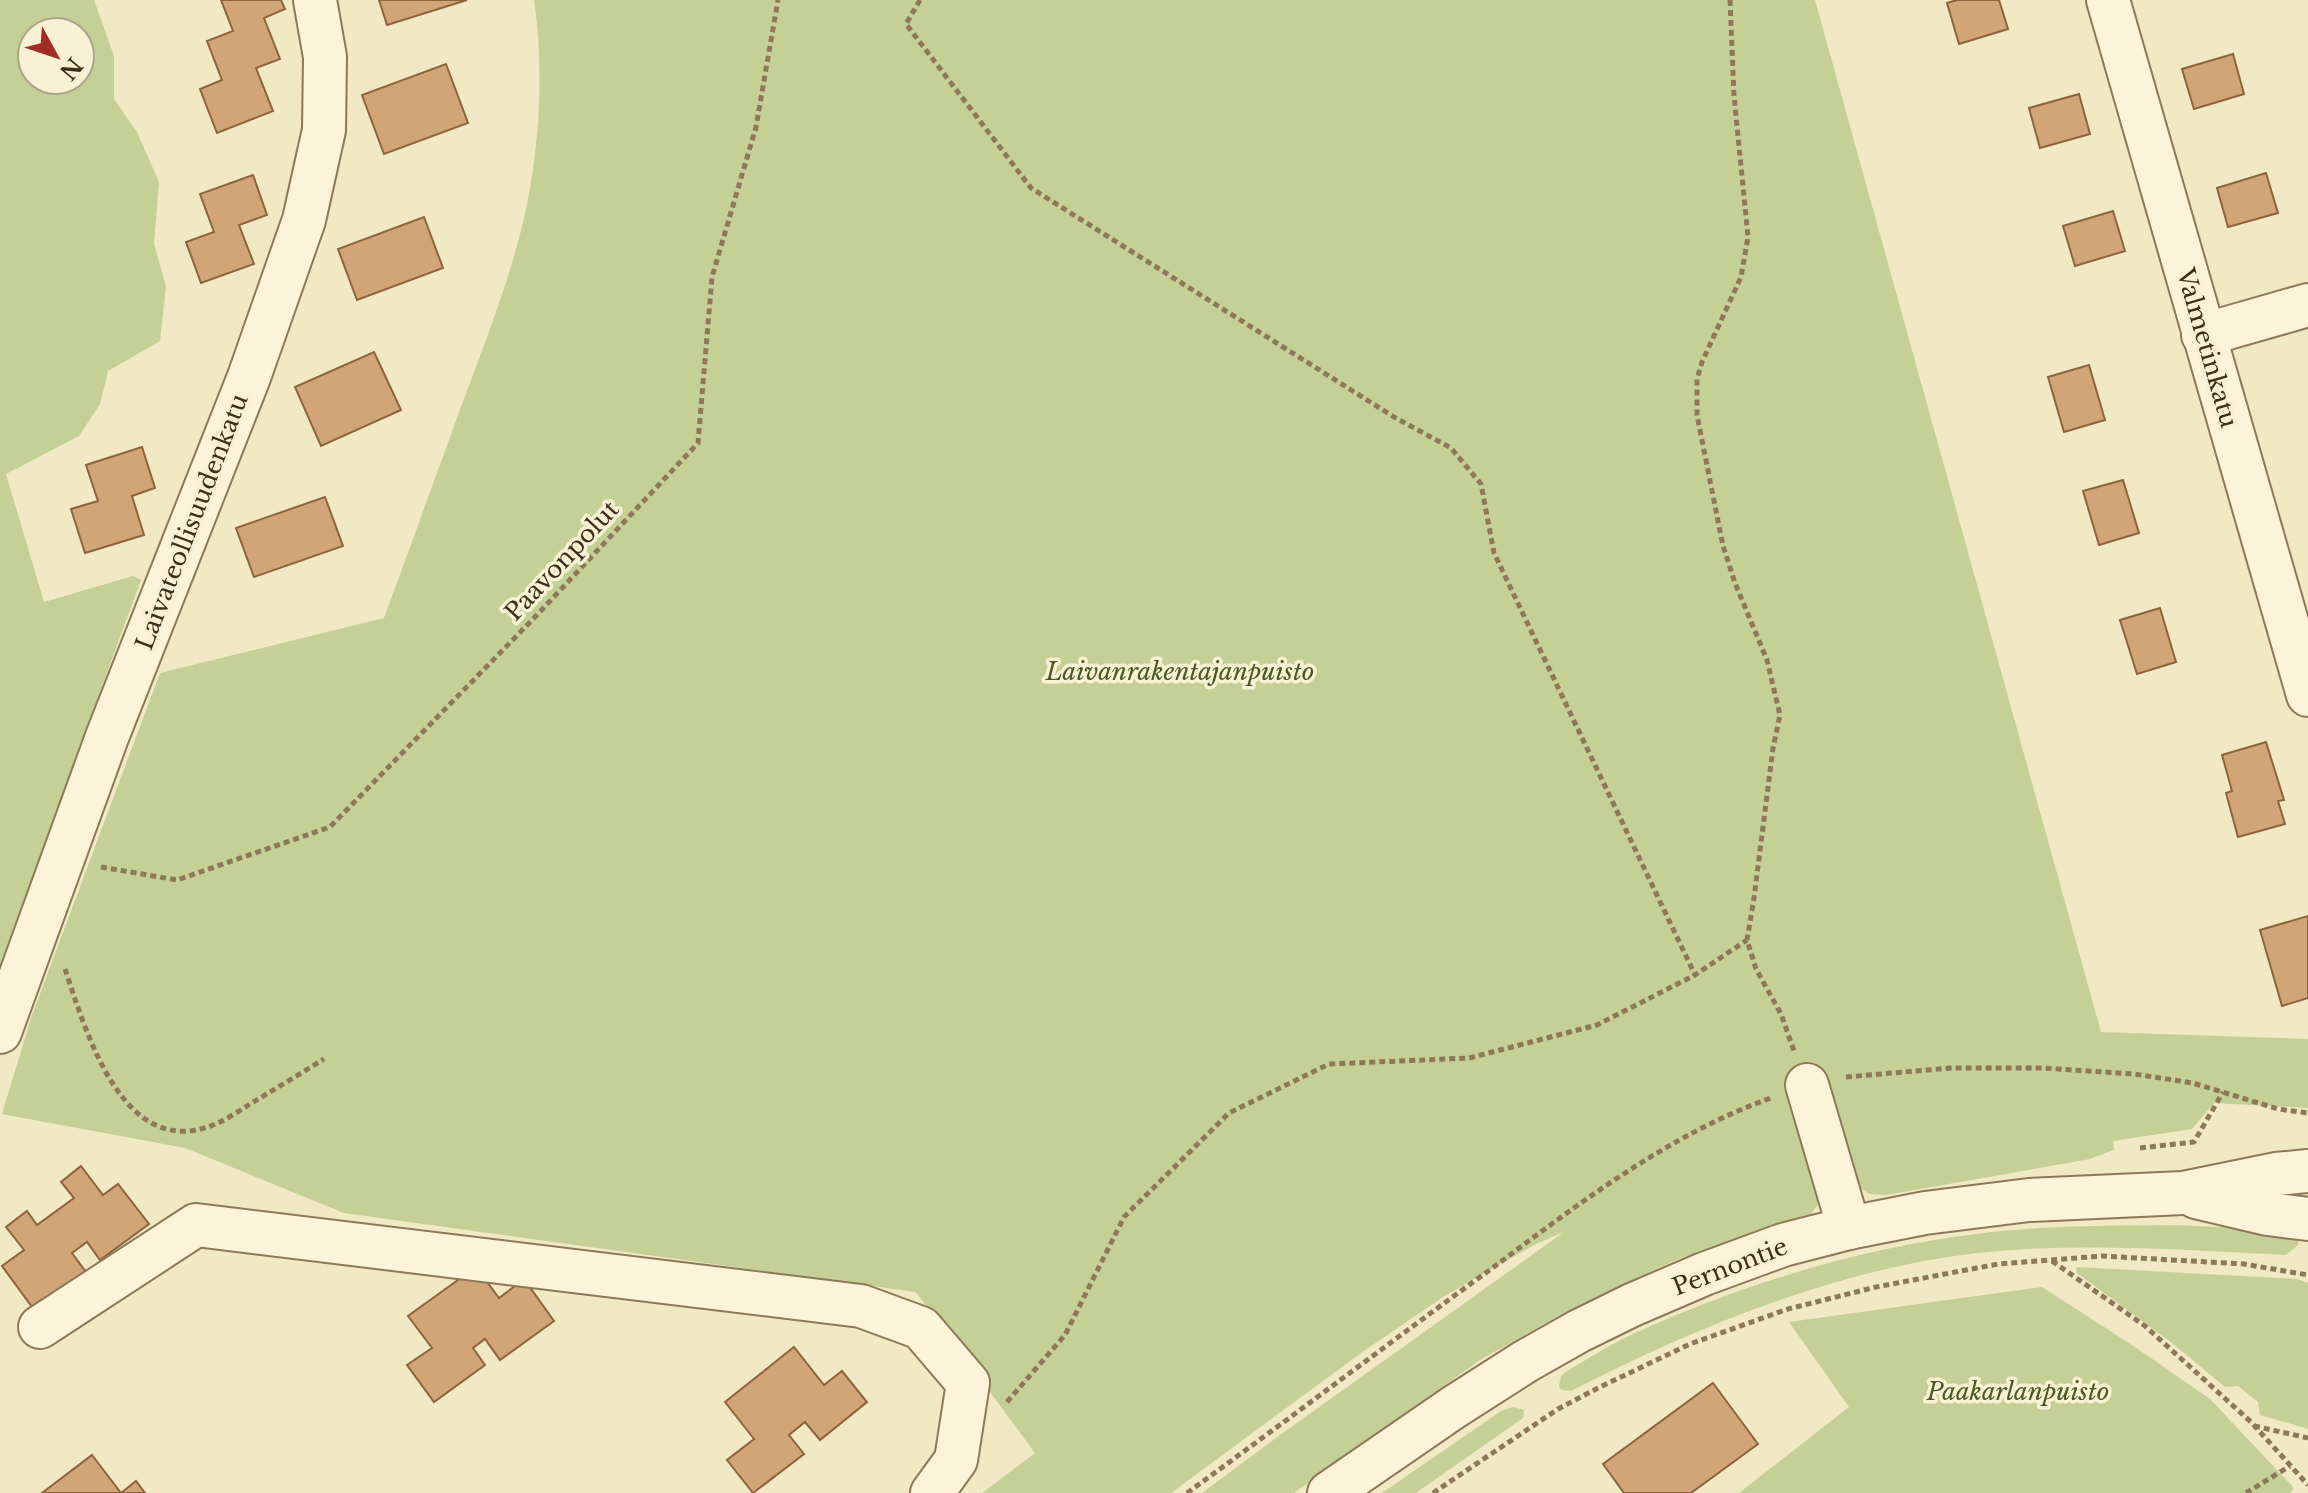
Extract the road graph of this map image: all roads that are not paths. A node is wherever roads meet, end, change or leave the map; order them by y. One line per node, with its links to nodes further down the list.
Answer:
1 (315, 0): 6 (street, Laivateollisuudenkatu)
2 (2108, 0): 4 (street, Valmetinkatu)
3 (2308, 305): 4 (street)
4 (2203, 335): 5 (street, Valmetinkatu)
5 (2308, 695)
6 (0, 1032)
7 (1807, 1085): 11 (street)
8 (2308, 1171): 9 (street, Pernontie)
9 (2183, 1193): 10 (street, Pernontie); 11 (street, Pernontie)
10 (2308, 1219)
11 (1849, 1228): 14 (street, Pernontie)
12 (40, 1327): 13 (street)
13 (932, 1493)
14 (1329, 1493)

